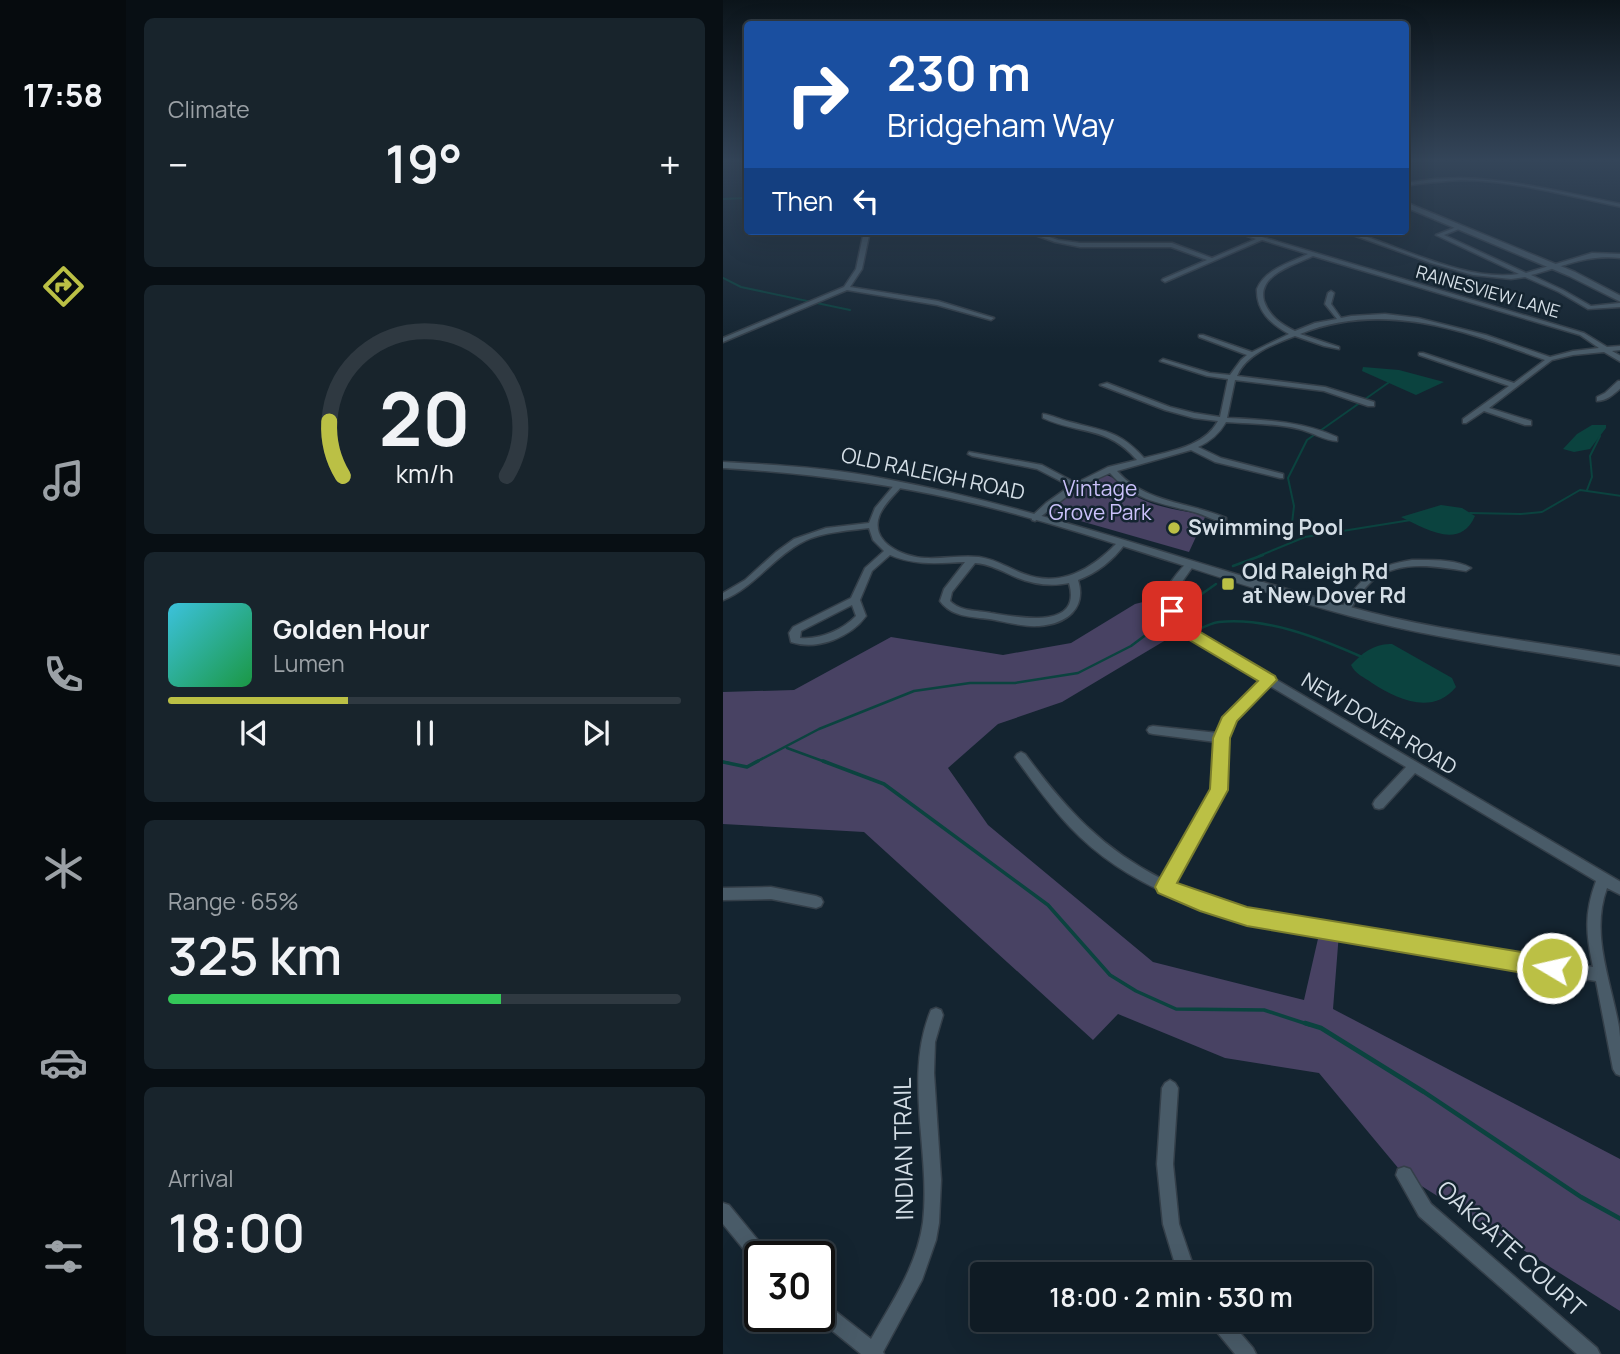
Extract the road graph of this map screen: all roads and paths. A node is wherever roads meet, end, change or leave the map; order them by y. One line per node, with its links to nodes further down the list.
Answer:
1 (1452, 223): 2 (main road)
2 (1461, 227): 11 (main road); 12 (street)
3 (866, 235): 14 (street)
4 (1045, 235): 10 (street)
5 (1248, 235): 7 (street, RAINESVIEW LANE)
6 (1356, 235): 12 (street)
7 (1260, 239): 8 (street, RAINESVIEW LANE); 10 (street)
8 (1311, 255): 20 (street); 25 (street, RAINESVIEW LANE)
9 (1620, 256): 11 (street)
10 (1214, 260): 13 (street)
11 (1554, 266): 12 (street); 16 (main road)
12 (1525, 275): 17 (street)
13 (1165, 280)
14 (846, 288): 19 (street); 22 (street)
15 (1331, 293): 18 (street)
16 (1620, 300)
17 (1620, 305)
18 (1338, 317): 20 (street); 28 (street)
19 (991, 318)
20 (1295, 332): 23 (street); 26 (street)
21 (1201, 336): 26 (street)
22 (723, 340)
23 (1337, 348)
24 (1620, 348): 25 (street)
25 (1608, 350): 28 (street); 29 (street, RAINESVIEW LANE)
26 (1252, 354): 31 (street)
27 (1421, 354): 34 (street)
28 (1550, 359): 34 (street)
29 (1620, 360)
30 (1163, 361): 31 (street)
31 (1232, 379): 36 (street); 39 (street)
32 (1620, 383): 35 (street)
33 (1104, 385): 39 (street)
34 (1514, 385): 37 (street)
35 (1600, 399)
36 (1371, 404)
37 (1484, 408): 40 (street); 41 (street)
38 (1046, 416): 45 (street)
39 (1224, 420): 42 (street); 43 (street)
40 (1466, 421)
41 (1528, 423)
42 (1334, 439)
43 (1192, 447): 45 (street); 48 (street)
44 (972, 454): 50 (street)
45 (1142, 461): 47 (street)
46 (723, 465): 49 (main road, OLD RALEIGH ROAD)
47 (1111, 469): 50 (street); 52 (street)
48 (1281, 476)
49 (899, 485): 51 (main road, OLD RALEIGH ROAD); 53 (street)
50 (1074, 485): 51 (street)
51 (1035, 518): 54 (main road, OLD RALEIGH ROAD)
52 (1223, 520)
53 (872, 525): 55 (street); 60 (street)
54 (1121, 544): 57 (main road, OLD RALEIGH ROAD); 59 (street)
55 (889, 551): 56 (street); 61 (street)
56 (972, 560): 59 (street); 59 (street)
57 (1189, 565): 62 (main road, OLD RALEIGH ROAD); 64 (street, NEW DOVER ROAD)
58 (1466, 568): 62 (street)
59 (1073, 580)
60 (723, 597)
61 (855, 600): 61 (street)
62 (1345, 611): 63 (main road, OLD RALEIGH ROAD)
63 (1620, 661)
64 (1269, 680): 66 (street); 68 (street, NEW DOVER ROAD)
65 (1153, 730): 66 (street)
66 (1222, 738): 71 (street)
67 (1021, 757): 71 (street)
68 (1413, 767): 69 (street); 70 (street, NEW DOVER ROAD)
69 (1379, 804)
70 (1603, 881): 72 (street, NEW DOVER ROAD); 75 (street)
71 (1165, 887): 75 (street)
72 (1620, 889)
73 (723, 894): 74 (street)
74 (816, 902)
75 (1602, 975): 77 (street)
76 (936, 1015): 85 (street, INDIAN TRAIL)
77 (1620, 1069)
78 (1170, 1088): 82 (street)
79 (1404, 1175): 87 (street, OAKGATE COURT)
80 (723, 1211): 81 (street)
81 (748, 1241)
82 (1183, 1262)
83 (835, 1322): 85 (street)
84 (1228, 1332): 86 (street)
85 (873, 1353)
86 (1247, 1354)
87 (1591, 1354)

